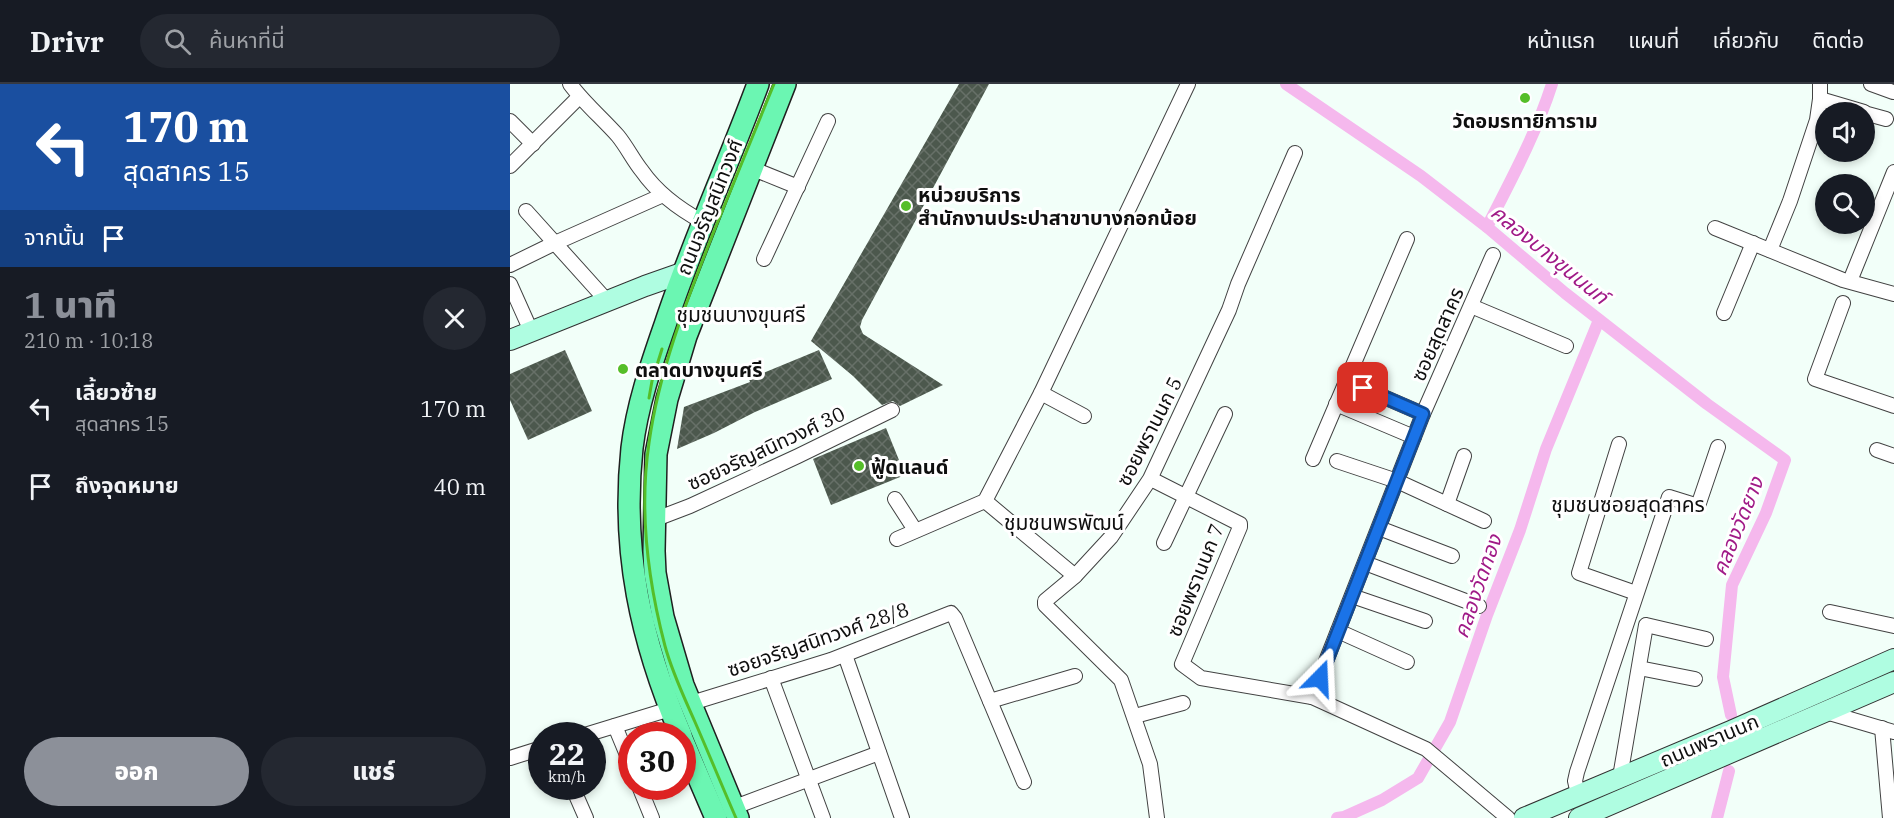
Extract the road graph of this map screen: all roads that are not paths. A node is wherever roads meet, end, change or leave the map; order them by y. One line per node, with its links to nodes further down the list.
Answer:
1 (570, 84): 8 (street)
2 (758, 84): 23 (main road, ถนนจรัญสนิทวงศ์)
3 (785, 84): 18 (main road, ถนนจรัญสนิทวงศ์)
4 (1188, 84): 44 (street)
5 (1820, 84): 9 (street)
6 (1871, 84): 7 (street)
7 (1893, 92)
8 (579, 97): 15 (street); 21 (street)
9 (1820, 99): 10 (street); 28 (street)
10 (1829, 102)
11 (1875, 116): 12 (street)
12 (1886, 119)
13 (510, 121): 15 (street)
14 (828, 121): 20 (street)
15 (533, 144): 17 (street)
16 (1295, 153): 74 (street, ซอยพรานนก 5)
17 (510, 166)
18 (751, 168): 20 (street); 66 (main road, ถนนจรัญสนิทวงศ์)
19 (1894, 172): 33 (street)
20 (798, 187): 30 (street)
21 (663, 195): 23 (street); 26 (street)
22 (526, 210): 26 (street)
23 (703, 222): 32 (main road, ถนนจรัญสนิทวงศ์)
24 (1715, 228): 27 (street)
25 (1407, 239): 45 (street)
26 (555, 243): 31 (street); 36 (street)
27 (1753, 243): 28 (street); 39 (street)
28 (1770, 250): 33 (street)
29 (1493, 255): 38 (street, ซอยสุดสาคร)
30 (764, 259)
31 (510, 265)
32 (682, 273): 36 (main road); 70 (main road, ถนนจรัญสนิทวงศ์)
33 (1850, 281): 35 (street)
34 (510, 284): 40 (street)
35 (1894, 294)
36 (607, 301): 40 (main road)
37 (1843, 303): 46 (street)
38 (1471, 306): 42 (street); 49 (street, ซอยสุดสาคร)
39 (1724, 313)
40 (531, 331): 41 (main road)
41 (510, 340)
42 (1566, 346)
43 (1363, 388): 49 (street)
44 (1041, 393): 50 (street); 63 (street)
45 (1336, 404): 51 (street); 57 (street)
46 (1894, 406)
47 (892, 410): 66 (street, ซอยจรัญสนิทวงศ์ 30)
48 (1225, 414): 61 (street)
49 (1423, 414): 51 (street, ซอยสุดสาคร)
50 (1084, 416)
51 (1414, 437): 60 (street, ซอยสุดสาคร)
52 (1619, 444): 75 (street)
53 (1718, 447): 75 (street)
54 (1877, 450): 56 (street)
55 (1464, 456): 64 (street)
56 (1894, 456)
57 (1313, 459)
58 (1337, 460): 60 (street)
59 (1155, 481): 61 (street, ซอยพรานนก 7)
60 (1397, 481): 64 (street); 67 (street, ซอยสุดสาคร)
61 (1187, 497): 71 (street); 91 (street, ซอยพรานนก 7)
62 (895, 499): 68 (street)
63 (985, 501): 68 (street); 74 (street)
64 (1447, 504): 65 (street)
65 (1484, 520)
66 (656, 523): 92 (main road, ถนนจรัญสนิทวงศ์); 113 (main road, ถนนจรัญสนิทวงศ์)
67 (1379, 528): 72 (street); 73 (street, ซอยสุดสาคร)
68 (915, 530): 69 (street)
69 (897, 539)
70 (631, 543): 95 (main road, ถนนจรัญสนิทวงศ์); 113 (main road, ถนนจรัญสนิทวงศ์)
71 (1164, 543)
72 (1452, 556)
73 (1365, 564): 76 (street, ซอยสุดสาคร); 77 (street)
74 (1075, 576): 97 (street, ซอยพรานนก 5)
75 (1636, 593): 110 (street)
76 (1352, 596): 79 (street); 81 (street, ซอยสุดสาคร)
77 (1479, 606)
78 (1830, 612): 80 (street)
79 (1425, 621)
80 (1894, 626)
81 (1338, 631): 85 (street); 91 (street, ซอยสุดสาคร)
82 (1706, 639): 86 (street)
83 (845, 655): 88 (street, ซอยจรัญสนิทวงศ์ 28/8); 93 (street, ซอยจรัญสนิทวงศ์ 28/8); 104 (street)
84 (1894, 659): 107 (main road, ถนนพรานนก)
85 (1407, 662)
86 (1639, 668): 89 (street); 107 (street)
87 (1075, 676): 93 (street)
88 (771, 678): 92 (street, ซอยจรัญสนิทวงศ์ 28/8); 108 (street)
89 (1695, 679)
90 (1894, 682): 96 (main road, ถนนพรานนก)
91 (1312, 697): 121 (street, ซอยพรานนก 7)
92 (698, 701): 113 (main road, ถนนจรัญสนิทวงศ์)
93 (990, 701): 109 (street)
94 (1183, 702): 97 (street)
95 (670, 709): 98 (main road, ถนนจรัญสนิทวงศ์); 99 (street)
96 (1826, 712): 101 (street); 123 (main road, ถนนพรานนก)
97 (1135, 716): 114 (street, ซอยพรานนก 5)
98 (676, 722)
99 (615, 726): 100 (street); 102 (street)
100 (606, 729)
101 (1888, 730): 124 (street)
102 (618, 733)
103 (528, 752): 105 (street)
104 (879, 753): 108 (street); 119 (street)
105 (510, 758)
106 (696, 770): 117 (main road, ถนนจรัญสนิทวงศ์)
107 (1620, 777): 110 (main road, ถนนพรานนก)
108 (808, 778): 113 (street); 118 (street)
109 (1024, 782)
110 (1578, 794): 122 (main road, ถนนพรานนก)
111 (578, 800): 115 (street)
112 (645, 800): 116 (street)
113 (737, 815)
114 (1157, 817): 120 (street)
115 (586, 818)
116 (652, 818)
117 (716, 818)
118 (823, 818)
119 (902, 818)
120 (1141, 818)
121 (1508, 818)
122 (1524, 818)
123 (1579, 818)
124 (1890, 818)

